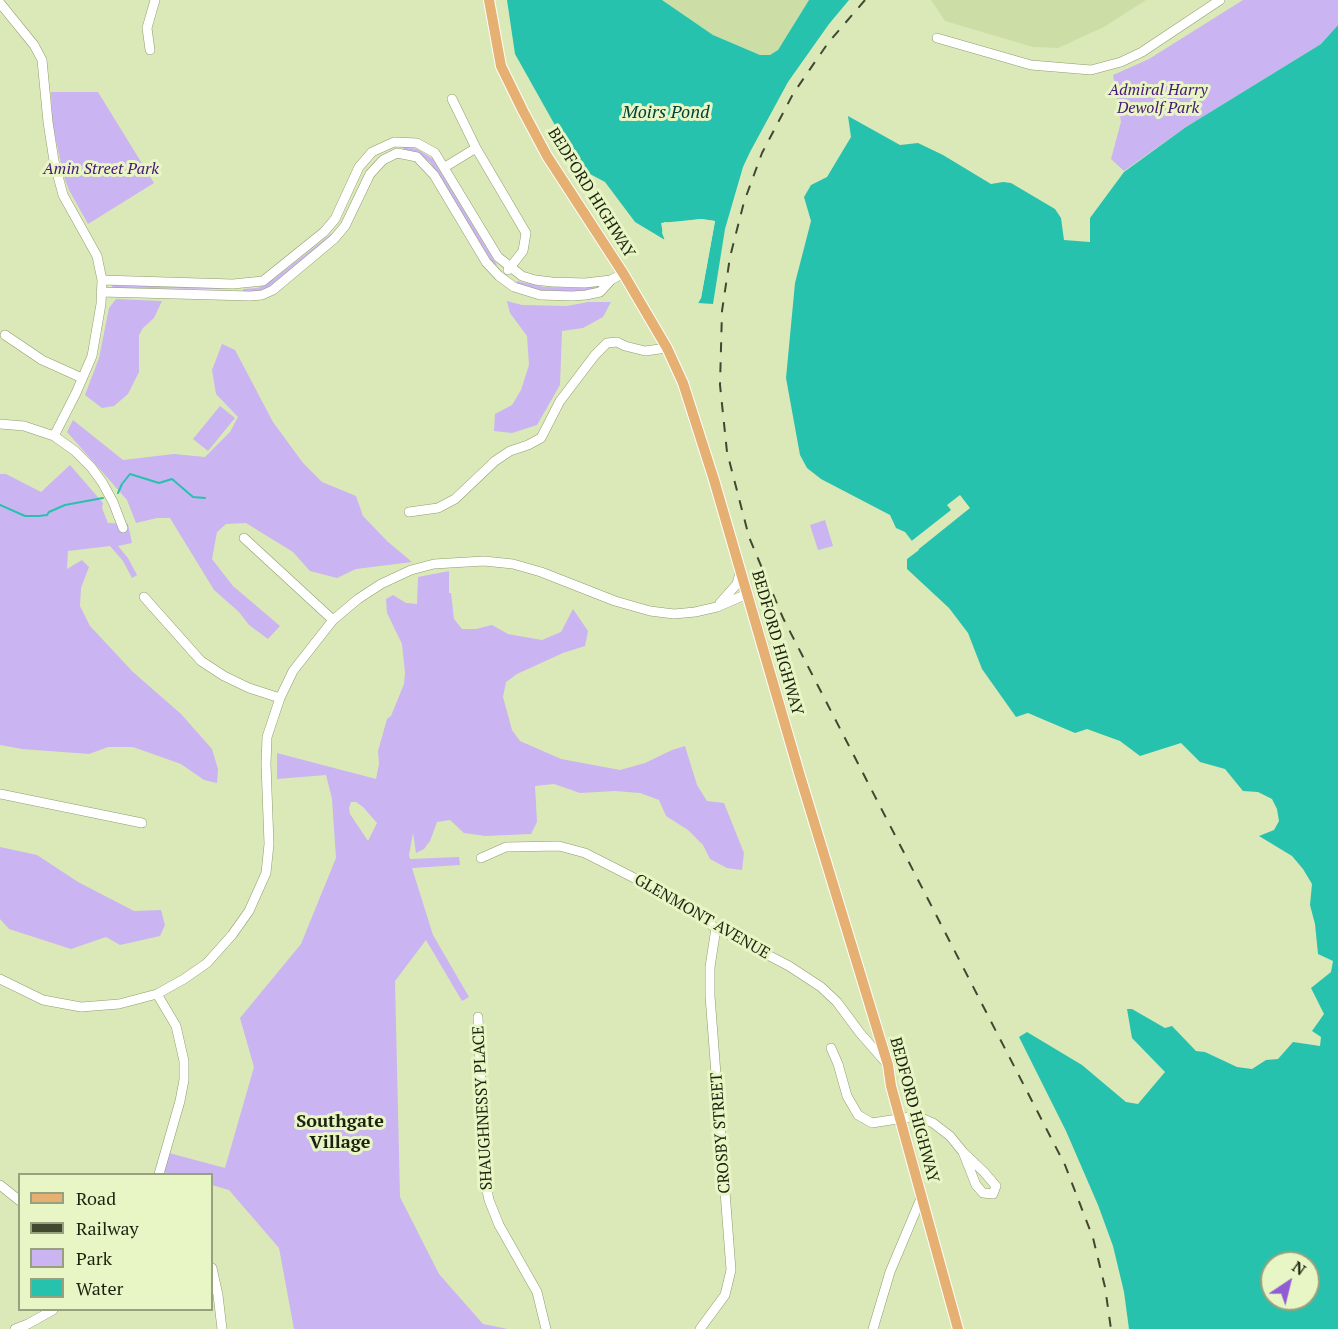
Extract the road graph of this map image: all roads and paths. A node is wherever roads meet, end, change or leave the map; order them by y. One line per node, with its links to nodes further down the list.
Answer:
1 (155, 0): 8 (street)
2 (482, 0): 6 (street)
3 (489, 0): 6 (main road, BEDFORD HIGHWAY)
4 (1220, 0): 7 (street)
5 (0, 3): 15 (street)
6 (491, 17): 13 (main road, BEDFORD HIGHWAY)
7 (937, 38)
8 (150, 50)
9 (452, 99): 10 (street)
10 (476, 148): 11 (street); 12 (street)
11 (445, 167): 12 (street); 15 (street)
12 (511, 267): 14 (street); 16 (street)
13 (623, 273): 16 (street); 19 (main road, BEDFORD HIGHWAY)
14 (499, 276): 16 (street); 17 (street)
15 (102, 280): 17 (street)
16 (611, 280)
17 (101, 292): 20 (street)
18 (5, 335): 20 (street)
19 (667, 348): 23 (street); 26 (main road, BEDFORD HIGHWAY)
20 (82, 378): 22 (street)
21 (0, 424): 22 (street)
22 (54, 436): 24 (street)
23 (410, 512)
24 (123, 528)
25 (244, 538): 30 (street)
26 (740, 573): 27 (main road, BEDFORD HIGHWAY); 29 (street)
27 (747, 594): 29 (street); 40 (main road, BEDFORD HIGHWAY)
28 (144, 597): 31 (street)
29 (717, 607): 30 (street)
30 (333, 620): 31 (street)
31 (280, 698): 37 (street)
32 (0, 794): 33 (street)
33 (142, 823)
34 (481, 858): 35 (street, GLENMONT AVENUE)
35 (716, 928): 40 (street, GLENMONT AVENUE); 52 (street, CROSBY STREET)
36 (0, 980): 37 (street)
37 (157, 993): 43 (street)
38 (478, 1017): 51 (street, SHAUGHNESSY PLACE)
39 (831, 1048): 41 (street)
40 (888, 1065): 41 (main road, BEDFORD HIGHWAY)
41 (901, 1119): 42 (street); 45 (main road, BEDFORD HIGHWAY)
42 (963, 1152)
43 (159, 1173)
44 (0, 1185): 46 (street)
45 (922, 1196): 53 (street); 54 (main road, BEDFORD HIGHWAY)
46 (18, 1200)
47 (213, 1272): 50 (street)
48 (51, 1311): 49 (street)
49 (15, 1329)
50 (222, 1329)
51 (546, 1329)
52 (700, 1329)
53 (873, 1329)
54 (958, 1329)

